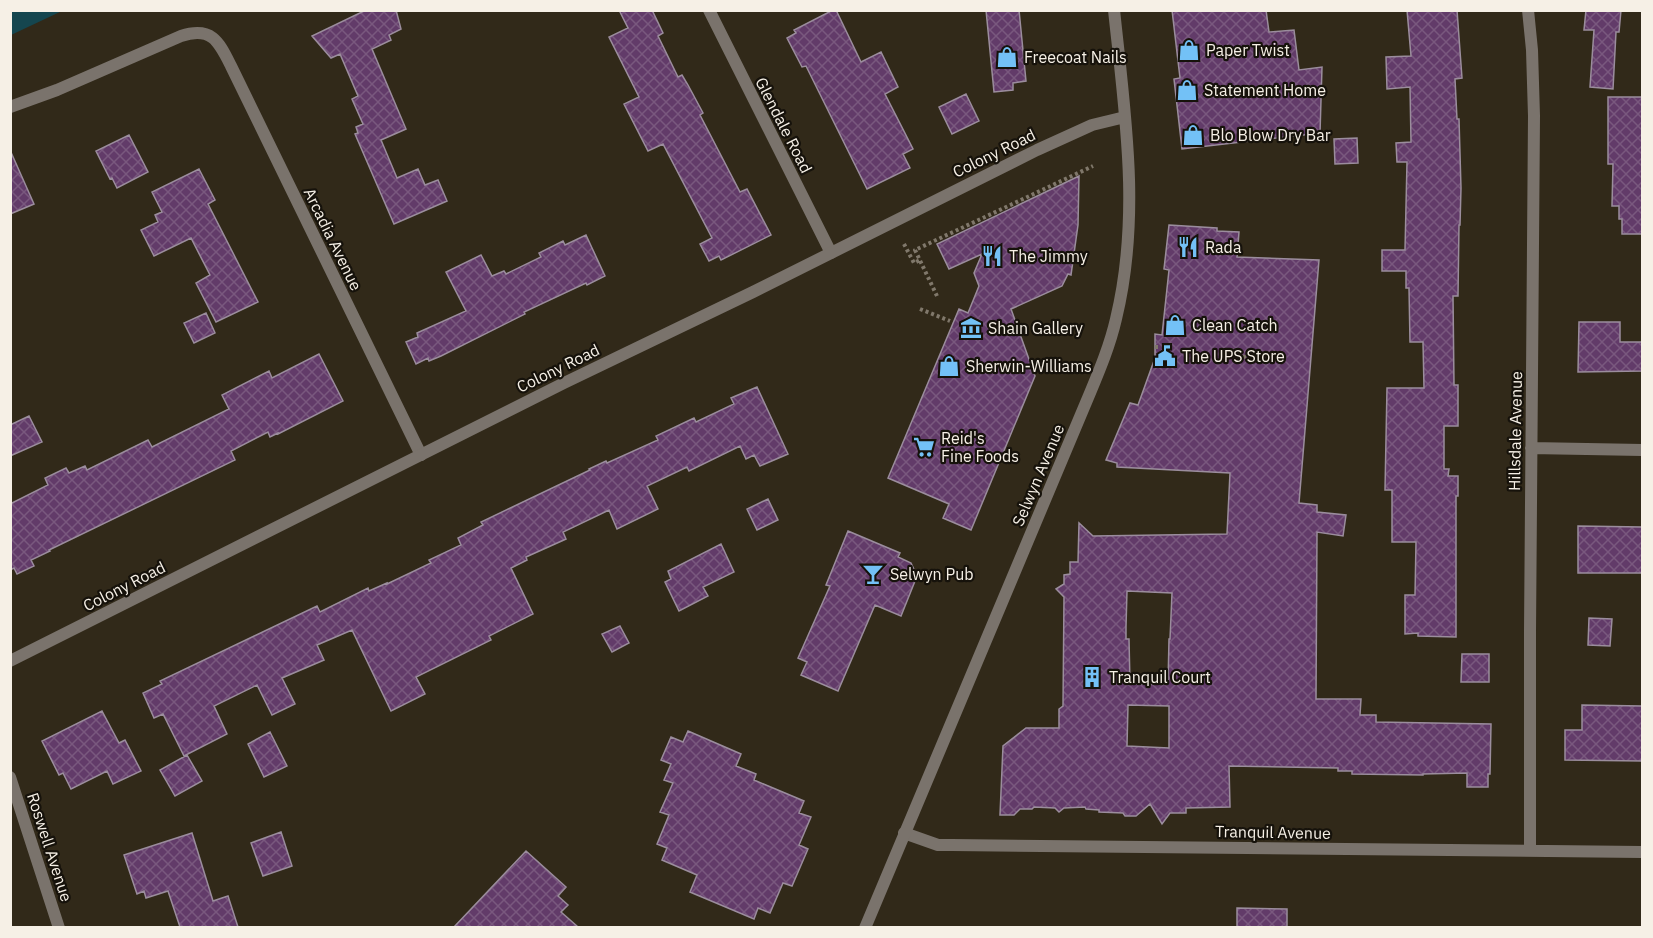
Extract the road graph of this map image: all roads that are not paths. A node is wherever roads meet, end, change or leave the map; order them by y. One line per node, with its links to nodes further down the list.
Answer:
1 (709, 10): 6 (street, Glendale Road)
2 (1114, 10): 5 (street, Selwyn Avenue)
3 (1528, 10): 7 (street, Hillsdale Avenue)
4 (10, 107): 9 (street, Arcadia Avenue)
5 (1125, 117): 6 (street, Colony Road); 12 (street, Selwyn Avenue)
6 (831, 253): 9 (street, Colony Road)
7 (1531, 448): 8 (street); 13 (street, Hillsdale Avenue)
8 (1642, 450)
9 (421, 455): 10 (street, Colony Road)
10 (10, 661)
11 (10, 777): 15 (street, Roswell Avenue)
12 (904, 833): 13 (street, Tranquil Avenue); 16 (street, Selwyn Avenue)
13 (1530, 851): 14 (street, Tranquil Avenue)
14 (1642, 852)
15 (59, 927)
16 (865, 927)

